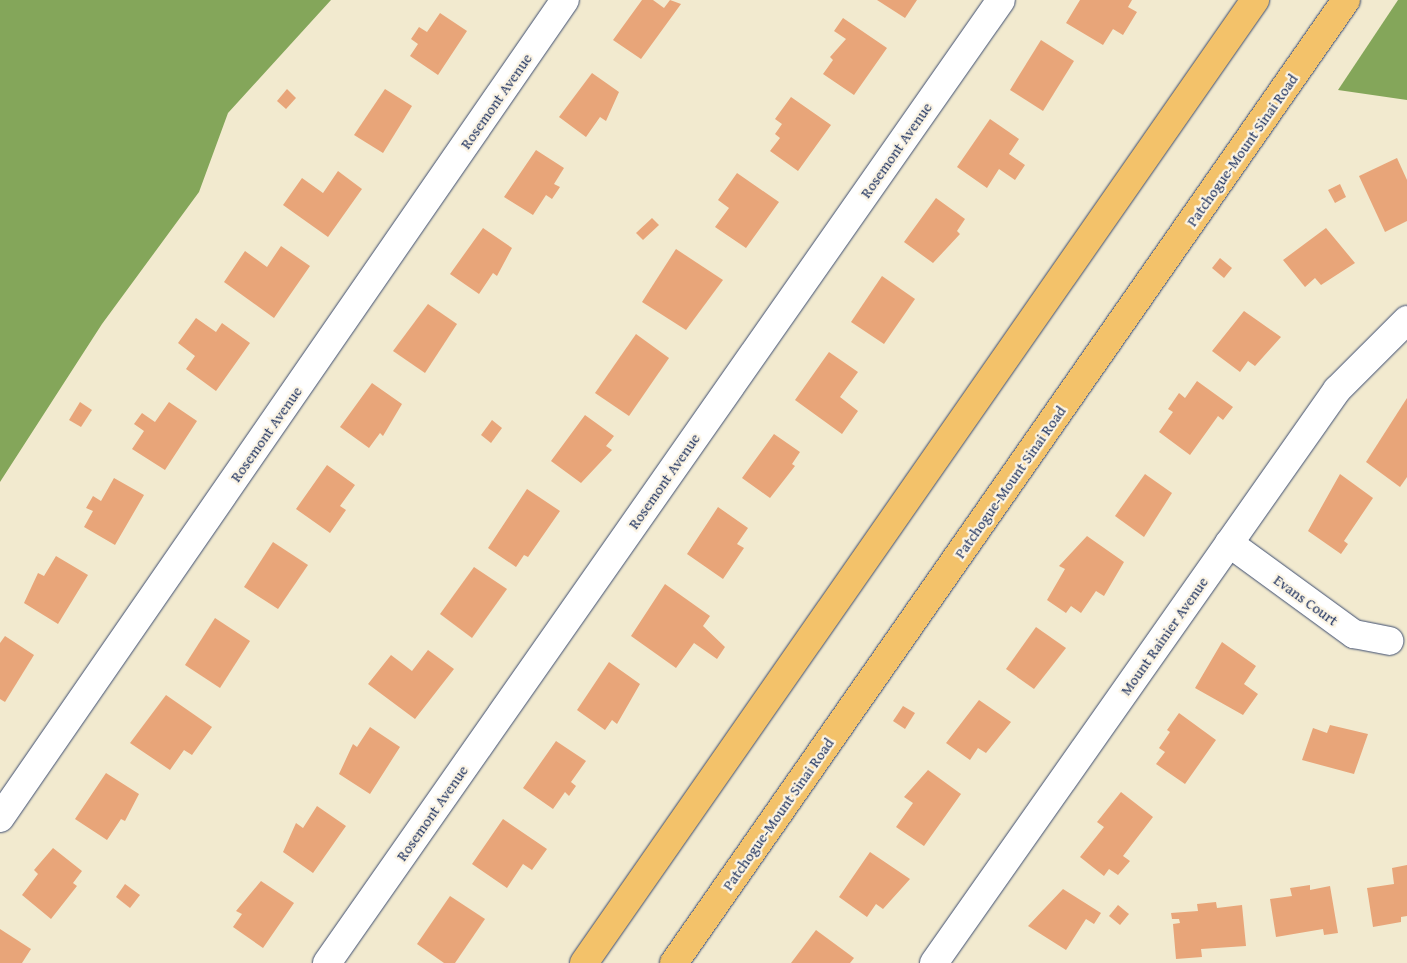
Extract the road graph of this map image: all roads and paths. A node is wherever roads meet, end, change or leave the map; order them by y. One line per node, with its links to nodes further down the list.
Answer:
1 (565, 0): 10 (street, Rosemont Avenue)
2 (1001, 0): 12 (street, Rosemont Avenue)
3 (1232, 0): 6 (highway)
4 (1255, 0): 6 (highway)
5 (1344, 6): 14 (highway, Patchogue-Mount Sinai Road)
6 (1146, 157): 13 (highway)
7 (1407, 320): 8 (street, Mount Rainier Avenue)
8 (1228, 543): 9 (street, Evans Court); 11 (street, Mount Rainier Avenue)
9 (1389, 641)
10 (0, 818)
11 (937, 962)
12 (327, 963)
13 (584, 963)
14 (674, 963)

